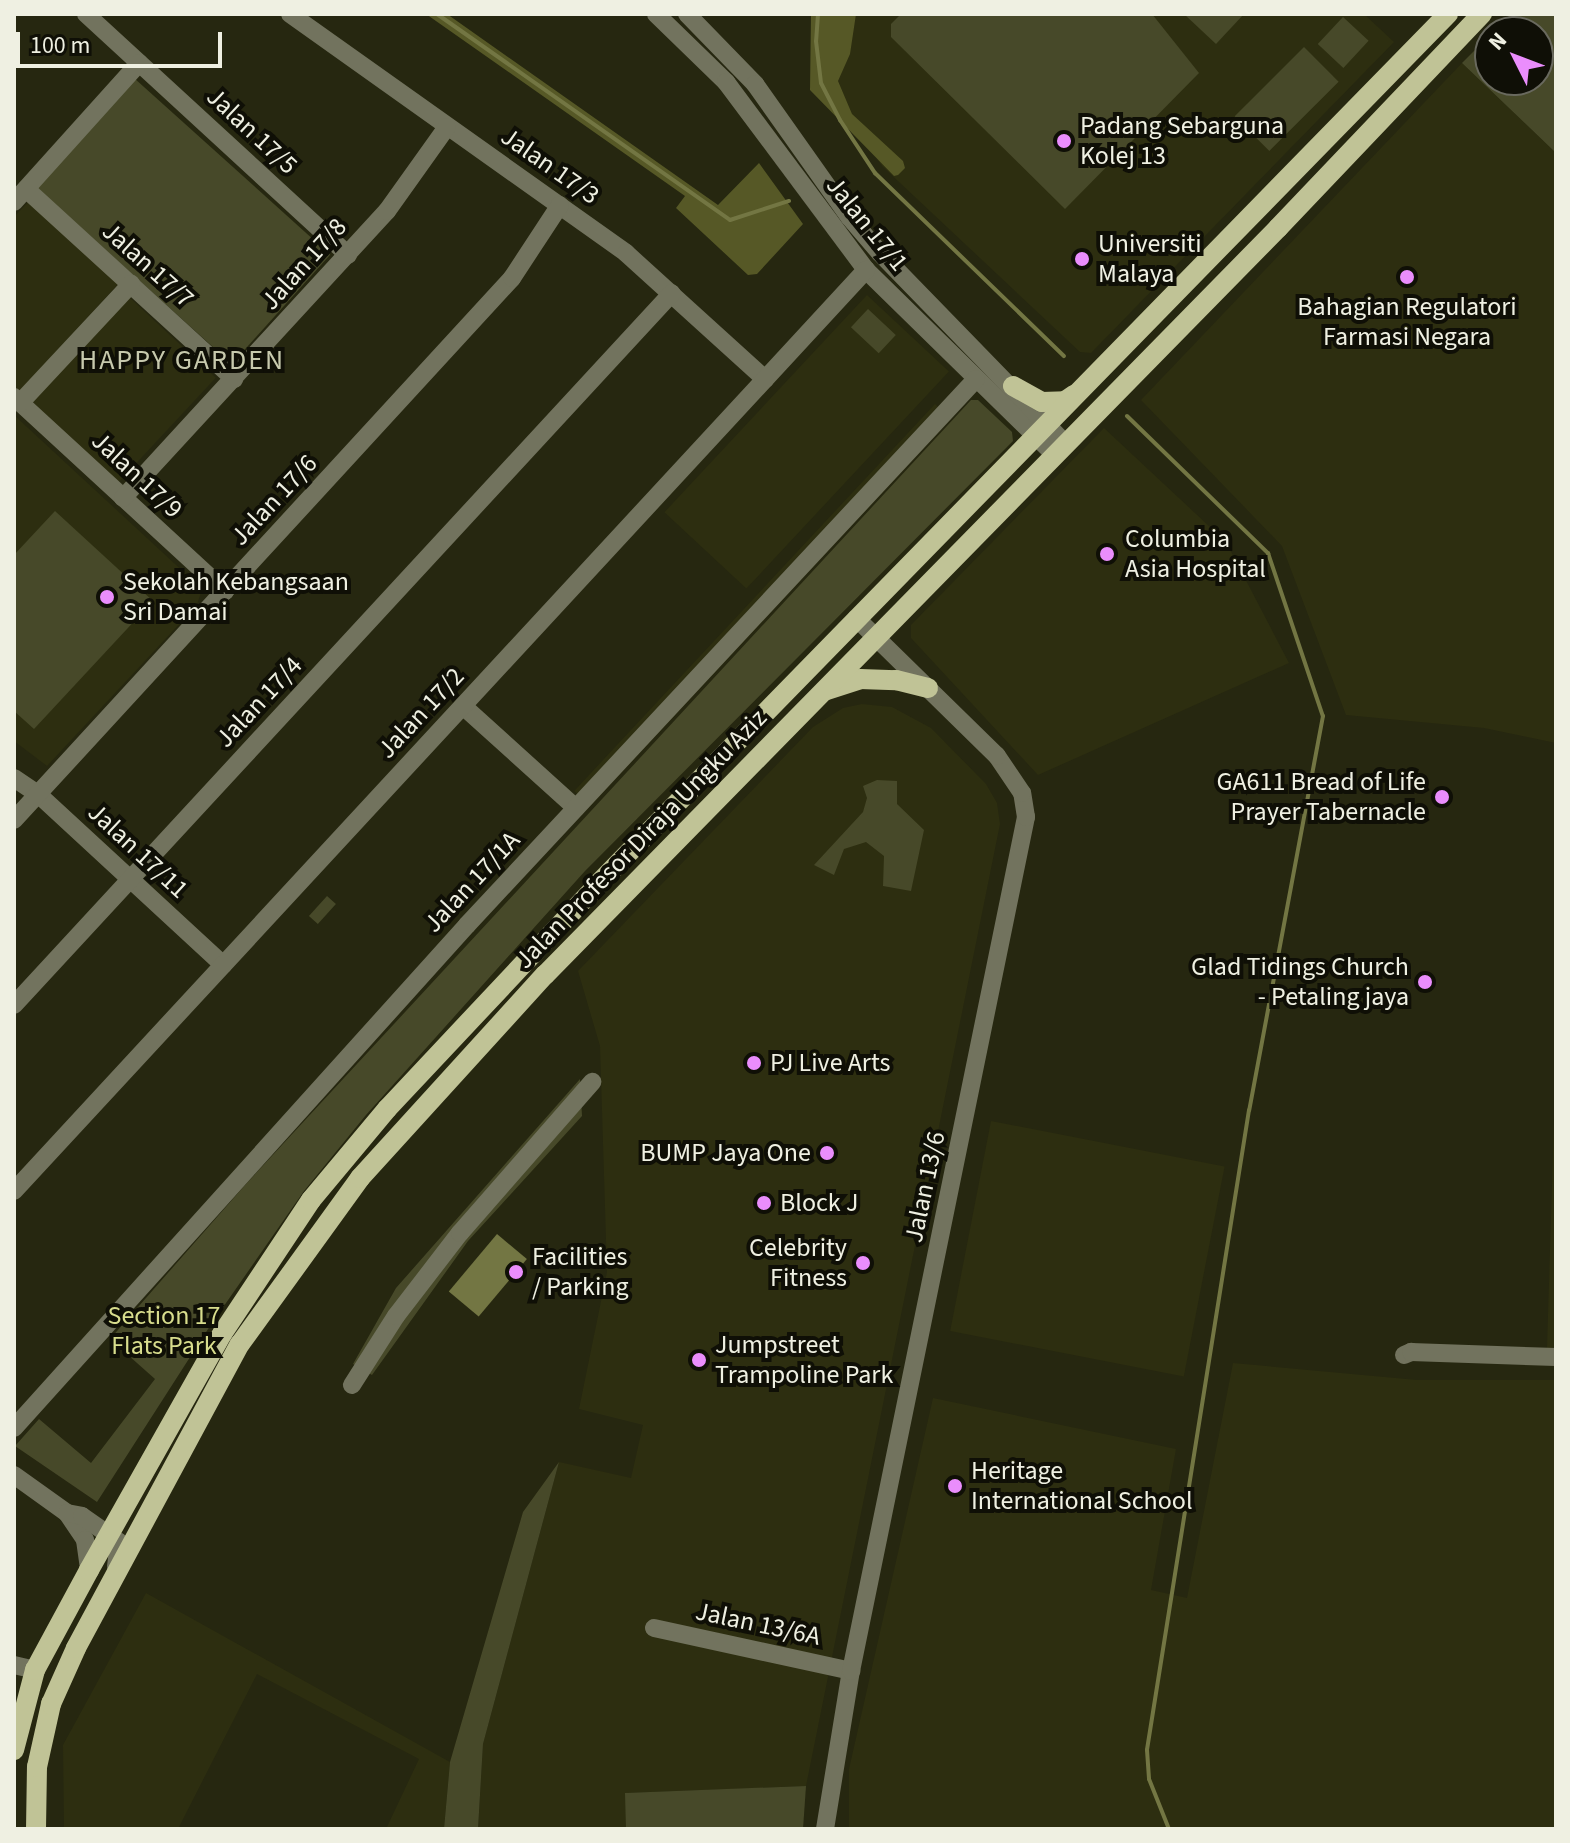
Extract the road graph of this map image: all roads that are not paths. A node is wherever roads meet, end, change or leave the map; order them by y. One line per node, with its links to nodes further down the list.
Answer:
1 (86, 14): 8 (street, Jalan 17/5)
2 (290, 14): 9 (street, Jalan 17/3)
3 (656, 14): 7 (street, Jalan 17/1)
4 (1448, 14): 20 (main road, Jalan Profesor Diraja Ungku Aziz)
5 (1482, 15): 23 (main road, Jalan Profesor Diraja Ungku Aziz)
6 (694, 16): 7 (street); 19 (street, Jalan 17/1)
7 (679, 35): 13 (street, Jalan 17/1)
8 (139, 63): 10 (street); 12 (street, Jalan 17/5)
9 (447, 127): 11 (street, Jalan 17/3); 12 (street, Jalan 17/8)
10 (20, 195): 14 (street, Jalan 17/7)
11 (560, 205): 15 (street, Jalan 17/3); 25 (street, Jalan 17/6)
12 (348, 255): 16 (street, Jalan 17/8)
13 (866, 270): 17 (street, Jalan 17/2); 18 (street, Jalan 17/1)
14 (131, 284): 16 (street, Jalan 17/7); 21 (street)
15 (672, 293): 17 (street, Jalan 17/3); 35 (street, Jalan 17/4)
16 (234, 379): 24 (street, Jalan 17/8)
17 (765, 379): 30 (street, Jalan 17/2)
18 (976, 379): 22 (street, Jalan 17/1); 33 (street, Jalan 17/1A)
19 (1013, 386): 20 (main road); 22 (street, Jalan 17/1)
20 (1083, 389): 22 (main road, Jalan Profesor Diraja Ungku Aziz)
21 (17, 400): 24 (street, Jalan 17/9)
22 (1042, 432): 23 (street, Jalan 17/1); 26 (main road, Jalan Profesor Diraja Ungku Aziz)
23 (1058, 448): 27 (main road, Jalan Profesor Diraja Ungku Aziz)
24 (123, 498): 25 (street, Jalan 17/9)
25 (225, 591): 32 (street, Jalan 17/6)
26 (856, 618): 27 (street, Jalan 13/6); 46 (main road, Jalan Profesor Diraja Ungku Aziz)
27 (874, 636): 28 (street, Jalan 13/6); 29 (main road, Jalan Profesor Diraja Ungku Aziz)
28 (928, 688): 29 (main road); 52 (street, Jalan 13/6)
29 (819, 693): 48 (main road, Jalan Profesor Diraja Ungku Aziz)
30 (463, 706): 33 (street); 36 (street, Jalan 17/2)
31 (14, 778): 32 (street, Jalan 17/11)
32 (38, 794): 34 (street, Jalan 17/6); 35 (street, Jalan 17/11)
33 (576, 808): 43 (street, Jalan 17/1A)
34 (14, 820)
35 (130, 879): 36 (street, Jalan 17/11); 37 (street, Jalan 17/4)
36 (223, 965): 39 (street, Jalan 17/2)
37 (14, 1005)
38 (592, 1082): 42 (street)
39 (14, 1191)
40 (1404, 1355): 41 (street)
41 (1556, 1357)
42 (352, 1385)
43 (14, 1428)
44 (14, 1475): 45 (street)
45 (67, 1513): 46 (street); 47 (street)
46 (111, 1534): 47 (main road, Jalan Profesor Diraja Ungku Aziz); 48 (street)
47 (89, 1570): 51 (main road, Jalan Profesor Diraja Ungku Aziz)
48 (113, 1578): 54 (main road, Jalan Profesor Diraja Ungku Aziz)
49 (654, 1628): 52 (street, Jalan 13/6A)
50 (14, 1665): 51 (street)
51 (35, 1670): 53 (main road, Jalan Profesor Diraja Ungku Aziz)
52 (851, 1671): 55 (street, Jalan 13/6)
53 (14, 1750)
54 (36, 1829)
55 (825, 1829)

